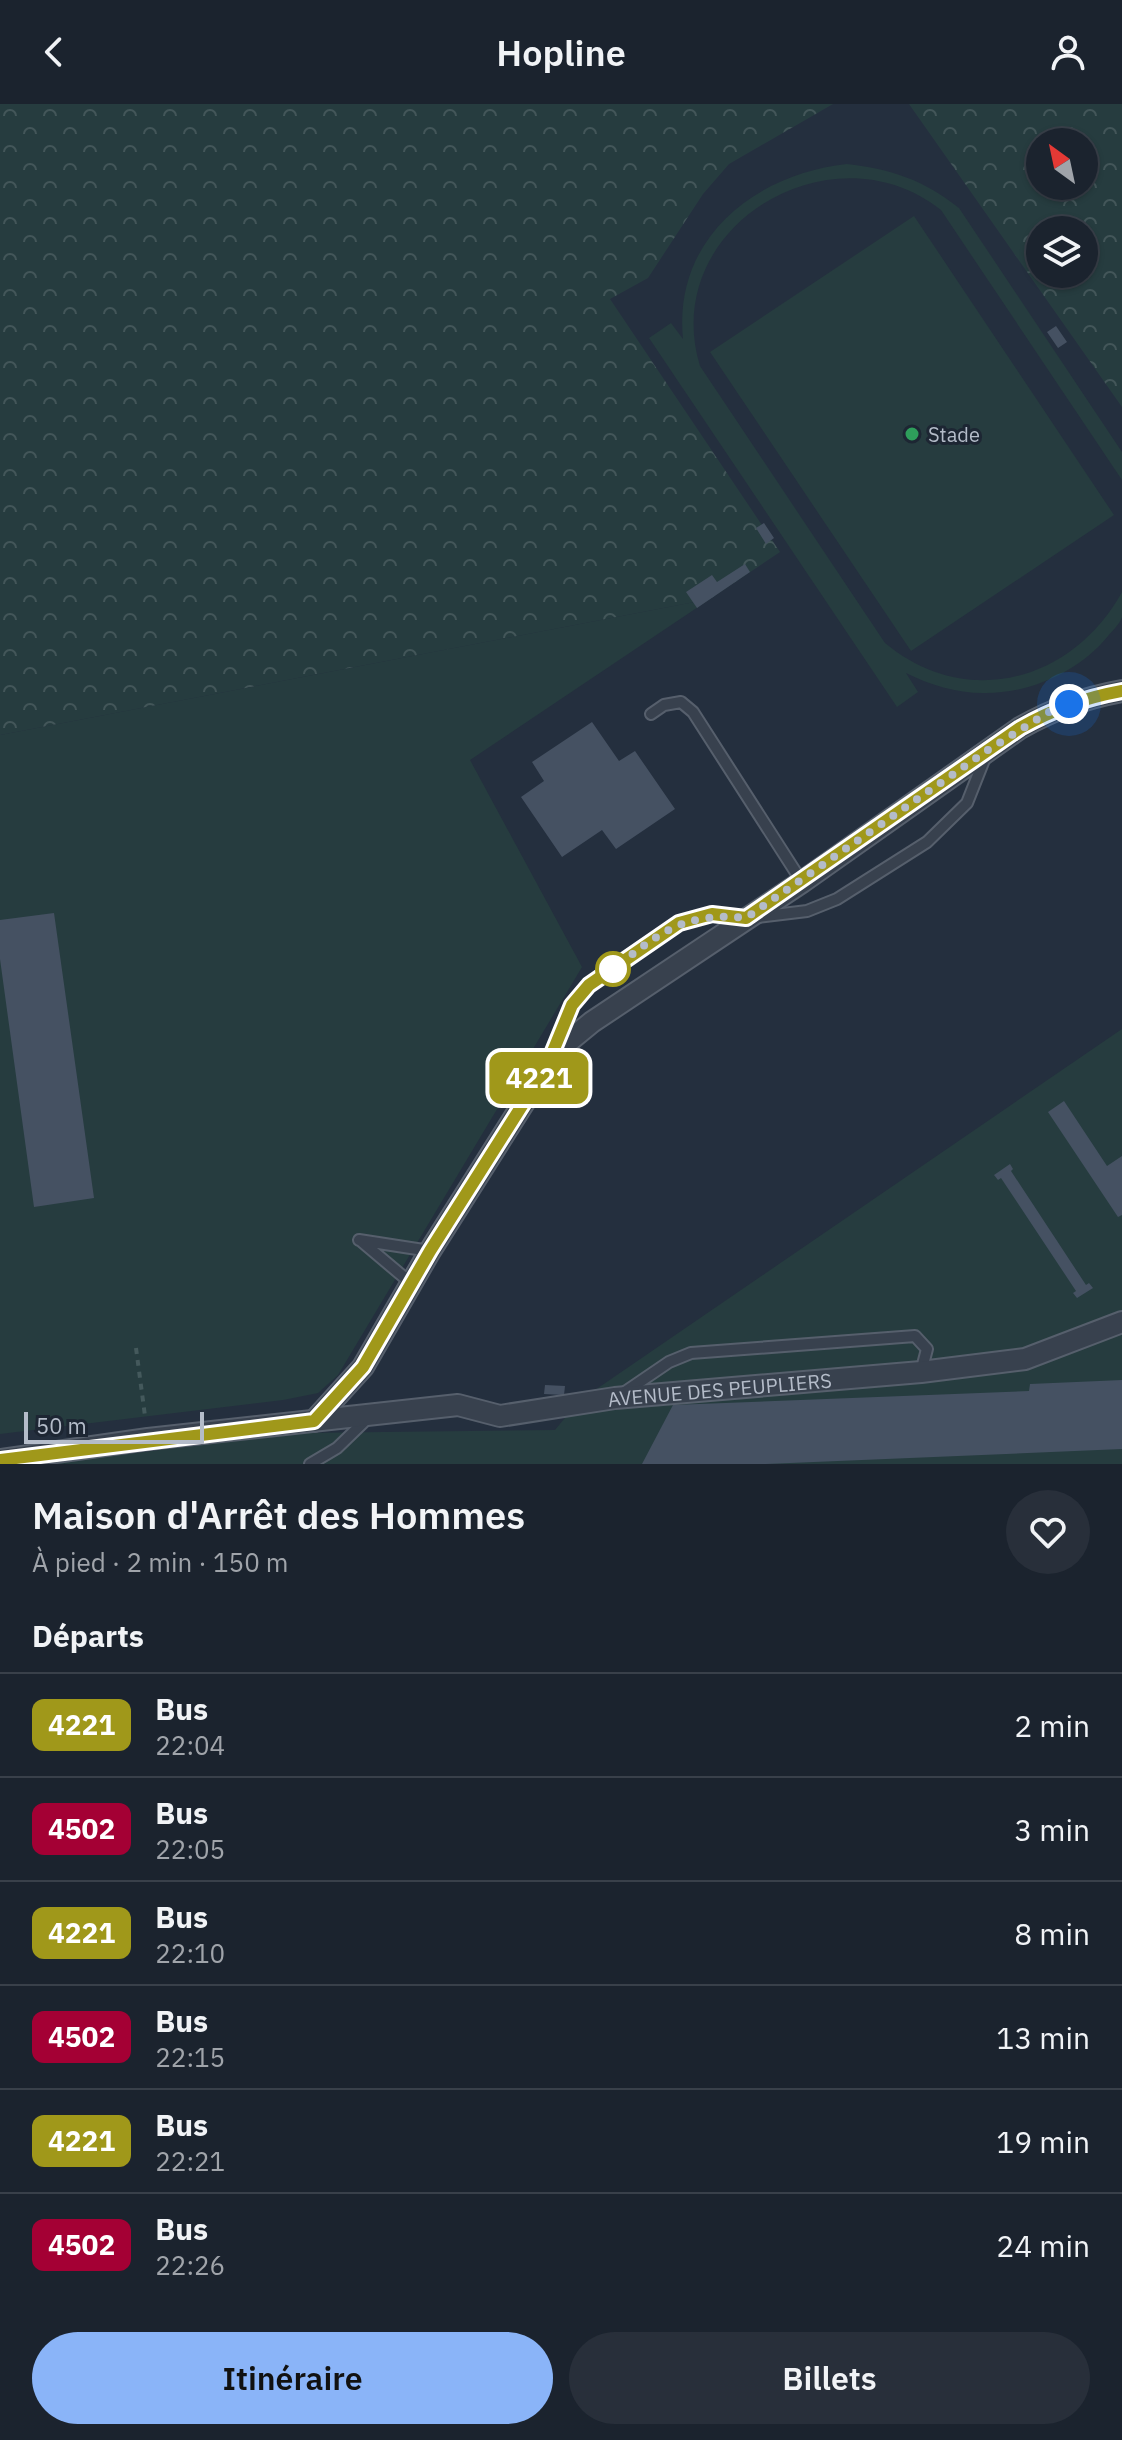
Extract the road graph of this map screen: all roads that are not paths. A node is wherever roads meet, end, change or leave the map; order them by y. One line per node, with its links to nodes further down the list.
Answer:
1 (1122, 691): 3 (street)
2 (651, 714): 4 (lane)
3 (988, 750): 4 (street); 5 (lane)
4 (802, 882): 5 (street)
5 (746, 918): 6 (street); 6 (lane)
6 (547, 1066): 7 (street)
7 (430, 1251): 8 (street); 8 (lane)
8 (412, 1284): 13 (street)
9 (1122, 1322): 10 (street, AVENUE DES PEUPLIERS)
10 (921, 1372): 11 (street, AVENUE DES PEUPLIERS); 11 (lane)
11 (615, 1398): 12 (street, AVENUE DES PEUPLIERS)
12 (374, 1413): 13 (street, AVENUE DES PEUPLIERS); 15 (lane)
13 (314, 1421): 14 (street, AVENUE DES PEUPLIERS)
14 (0, 1460)
15 (310, 1464)

